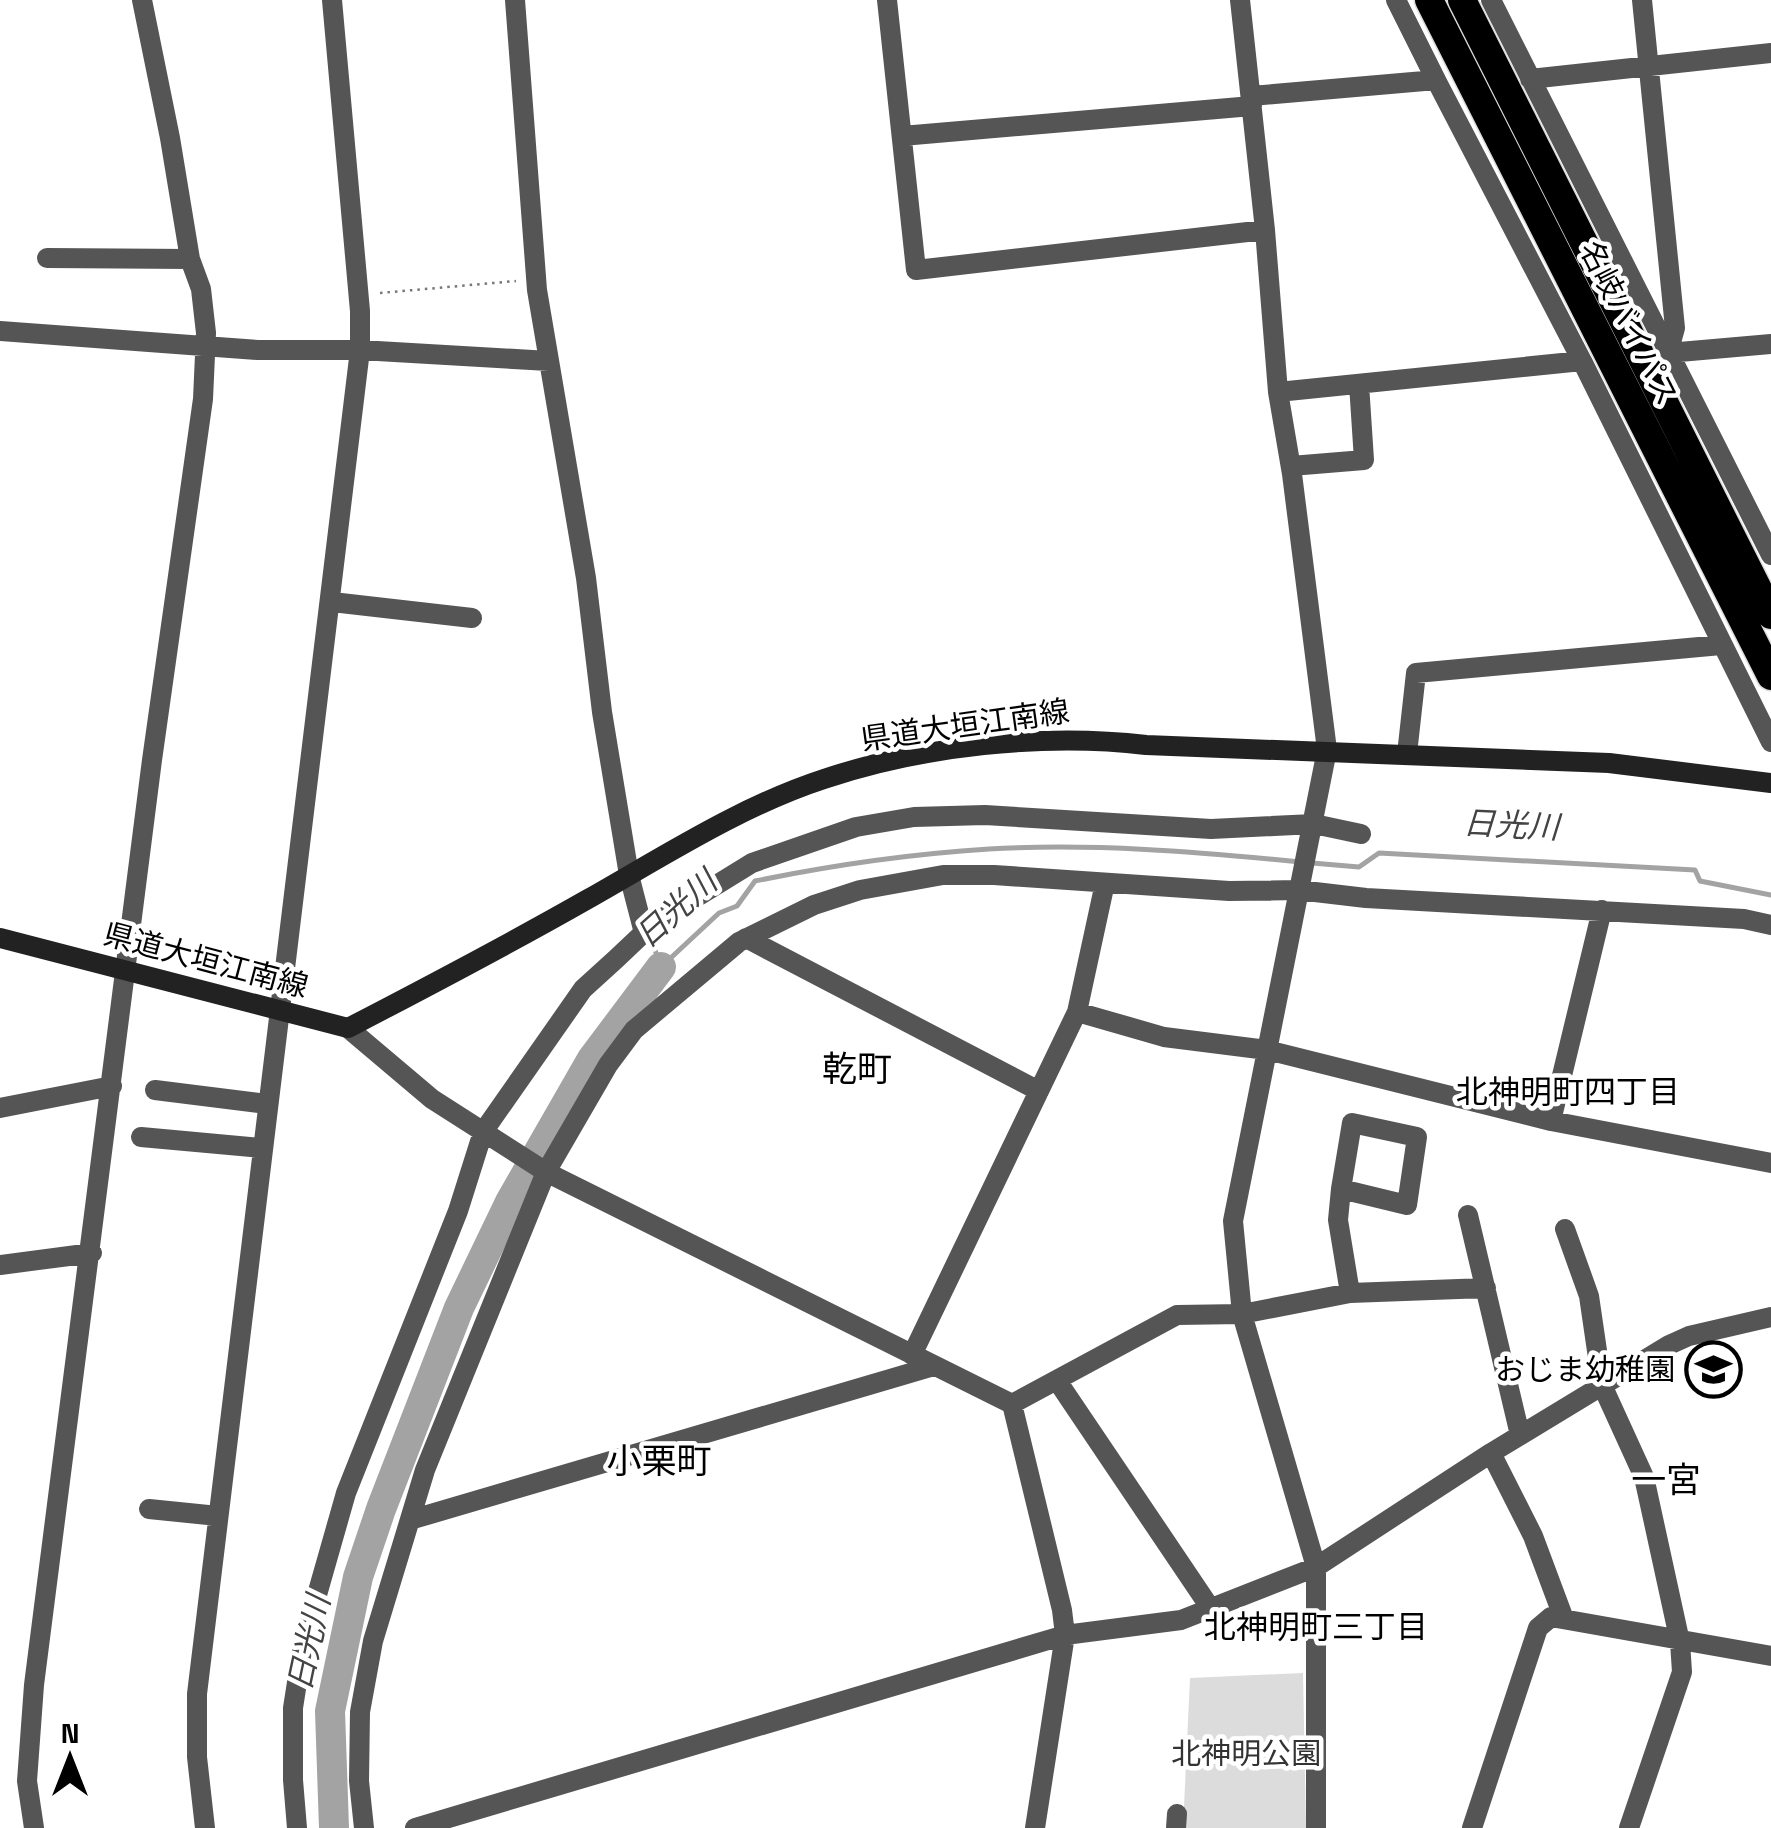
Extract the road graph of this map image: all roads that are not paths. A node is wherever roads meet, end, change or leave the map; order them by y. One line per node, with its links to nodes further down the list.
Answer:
1 (142, 0): 19 (street)
2 (332, 0): 23 (street)
3 (514, 0): 25 (street)
4 (888, 0): 16 (street)
5 (1240, 0): 15 (street)
6 (1396, 0): 14 (street)
7 (1429, 0): 35 (highway, 名岐バイパス)
8 (1462, 0): 32 (highway, 名岐バイパス)
9 (1491, 0): 13 (street)
10 (1642, 0): 12 (street)
11 (1771, 52): 12 (street)
12 (1648, 65): 13 (street); 24 (street)
13 (1530, 79): 24 (street)
14 (1436, 80): 15 (street); 26 (street)
15 (1252, 101): 16 (street); 17 (street)
16 (902, 136): 17 (street)
17 (1265, 230): 28 (street)
18 (47, 258): 19 (street)
19 (190, 260): 22 (street)
20 (0, 331): 22 (street)
21 (1771, 344): 24 (street)
22 (206, 346): 23 (street); 50 (street)
23 (360, 350): 25 (street); 31 (street)
24 (1668, 353): 30 (street)
25 (550, 361): 42 (street)
26 (1582, 361): 27 (street); 34 (street)
27 (1359, 384): 28 (street); 29 (street)
28 (1278, 392): 29 (street)
29 (1290, 466): 37 (street)
30 (1771, 555)
31 (332, 602): 33 (street); 51 (street)
32 (1771, 615)
33 (472, 618)
34 (1721, 644): 36 (street); 38 (street)
35 (1771, 676)
36 (1771, 742)
37 (1327, 750): 38 (main road, 県道大垣江南線); 40 (street); 42 (main road, 県道大垣江南線)
38 (1408, 754): 39 (main road, 県道大垣江南線)
39 (1771, 783)
40 (1313, 828): 41 (street); 44 (street); 47 (street)
41 (1361, 834)
42 (629, 875): 47 (street); 53 (main road, 県道大垣江南線)
43 (1105, 883): 44 (street); 49 (street); 52 (street)
44 (1299, 888): 45 (street); 54 (street)
45 (1602, 910): 46 (street); 60 (street)
46 (1771, 925)
47 (644, 933): 61 (street)
48 (0, 938): 50 (main road, 県道大垣江南線)
49 (746, 938): 57 (street); 65 (street)
50 (126, 970): 51 (main road, 県道大垣江南線); 55 (street)
51 (280, 1010): 53 (main road, 県道大垣江南線); 58 (street)
52 (1078, 1012): 54 (street); 57 (street)
53 (348, 1028): 61 (street)
54 (1267, 1050): 60 (street); 73 (street)
55 (112, 1086): 59 (street); 69 (street)
56 (155, 1090): 58 (street)
57 (1039, 1091): 75 (street)
58 (268, 1104): 63 (street)
59 (0, 1108)
60 (1551, 1121): 64 (street)
61 (486, 1134): 65 (street); 93 (street)
62 (141, 1138): 63 (street)
63 (262, 1148): 83 (street)
64 (1771, 1164)
65 (544, 1170): 75 (street); 84 (street)
66 (1341, 1188): 66 (street); 72 (street)
67 (1468, 1215): 71 (street)
68 (1565, 1229): 78 (street)
69 (92, 1253): 70 (street); 91 (street)
70 (0, 1265)
71 (1486, 1288): 72 (street); 80 (street)
72 (1350, 1293): 73 (street)
73 (1242, 1314): 77 (street); 85 (street)
74 (1771, 1317): 78 (street)
75 (912, 1356): 76 (street)
76 (934, 1366): 79 (street); 84 (street)
77 (1058, 1382): 79 (street); 86 (street)
78 (1602, 1384): 80 (street); 89 (street)
79 (1012, 1404): 88 (street)
80 (1520, 1435): 81 (street)
81 (1491, 1453): 85 (street); 87 (street)
82 (150, 1509): 83 (street)
83 (218, 1516): 92 (street)
84 (410, 1520): 94 (street)
85 (1316, 1567): 86 (street); 97 (street)
86 (1209, 1606): 88 (street)
87 (1564, 1619): 89 (street); 98 (street)
88 (1064, 1634): 95 (street); 96 (street)
89 (1680, 1642): 90 (street); 99 (street)
90 (1771, 1656)
91 (34, 1828)
92 (205, 1828)
93 (297, 1828)
94 (364, 1828)
95 (415, 1828)
96 (1035, 1828)
97 (1316, 1828)
98 (1472, 1828)
99 (1629, 1828)

